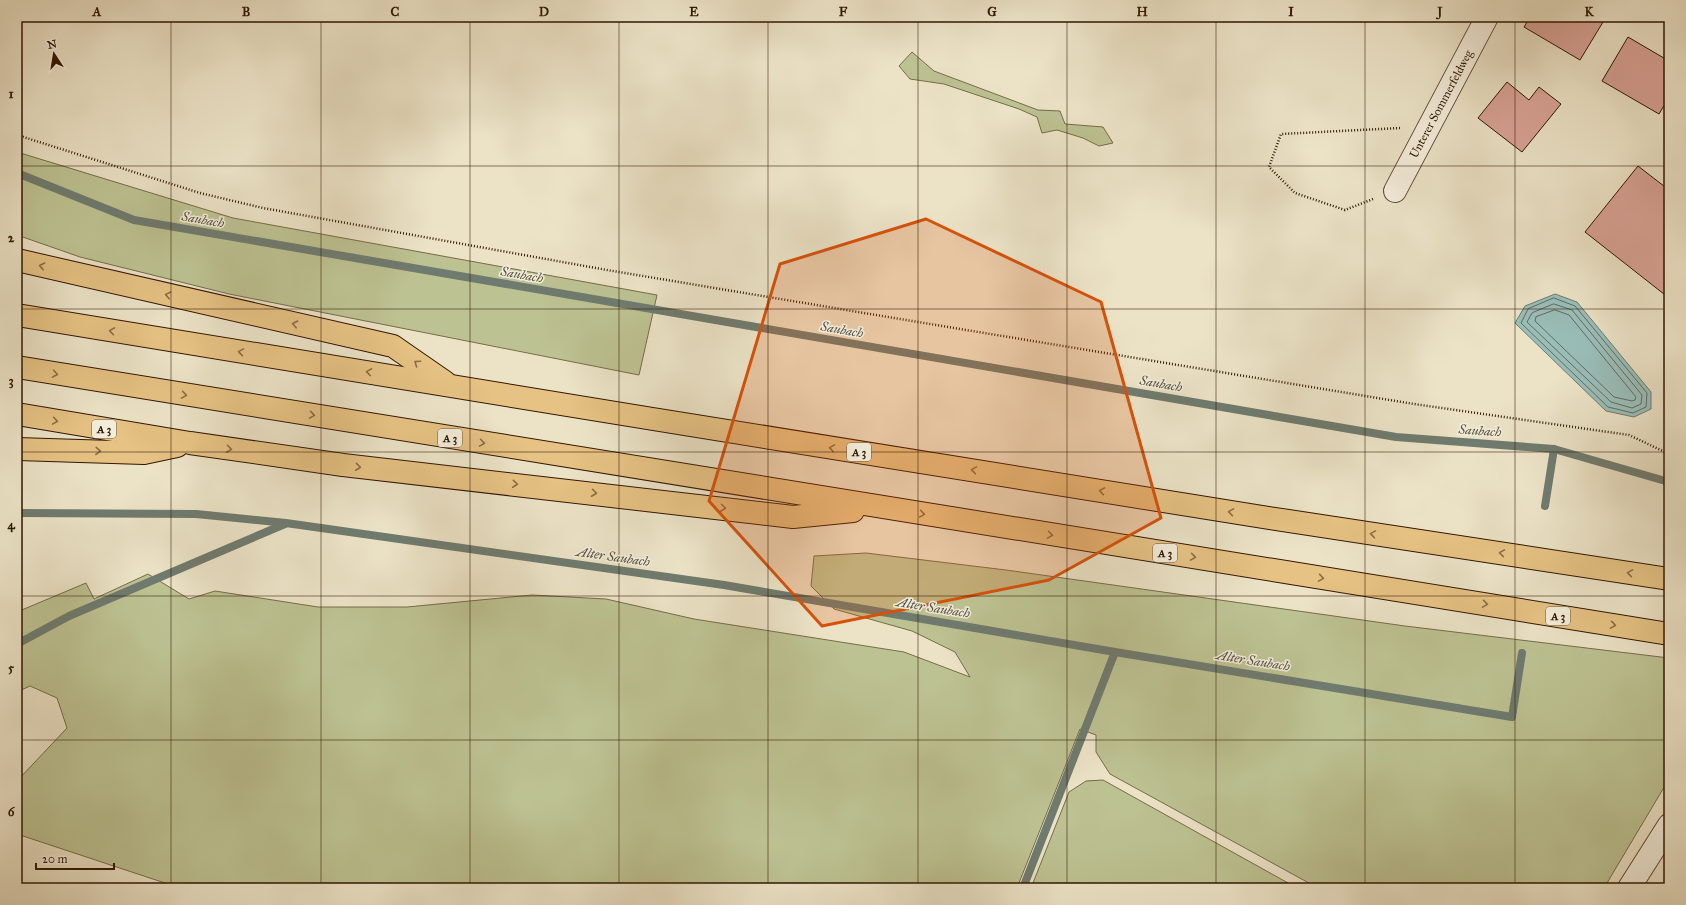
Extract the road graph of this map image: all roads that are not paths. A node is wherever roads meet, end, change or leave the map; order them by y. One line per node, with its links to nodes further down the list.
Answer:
1 (1487, 17): 2 (street, Unterer Sommerfeldweg)
2 (1396, 191)
3 (17, 260): 6 (highway, A 3, one-way to 3)
4 (17, 314): 6 (highway, A 3, one-way to 4)
5 (17, 367): 10 (highway, A 3, one-way to 10)
6 (449, 385): 11 (highway, A 3, one-way to 6)
7 (17, 414): 8 (highway, A 3, one-way to 8)
8 (190, 443): 9 (highway, A 3, one-way to 8); 10 (highway, A 3, one-way to 10)
9 (17, 449)
10 (884, 508): 12 (highway, A 3, one-way to 12)
11 (1669, 579)
12 (1669, 634)
13 (1669, 825): 14 (street)
14 (1629, 888)

